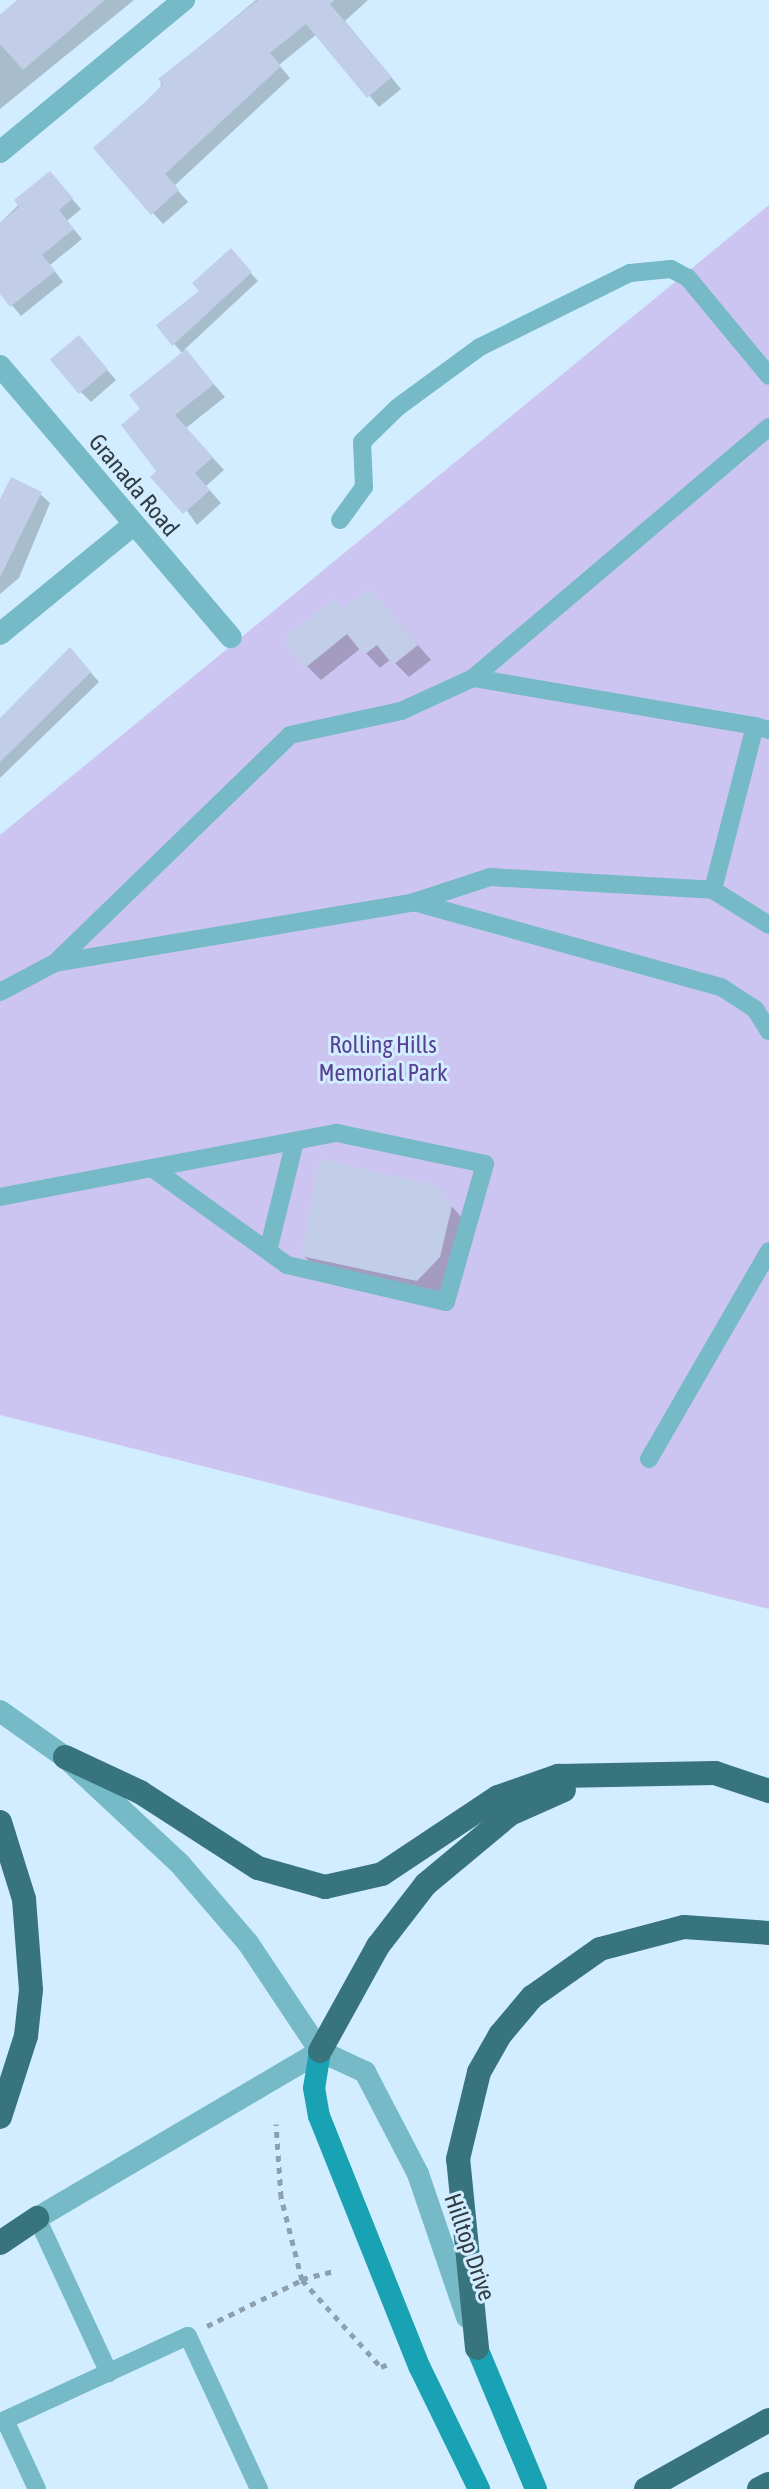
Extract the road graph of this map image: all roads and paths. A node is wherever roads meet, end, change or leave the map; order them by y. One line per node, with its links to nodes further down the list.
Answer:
1 (184, 0): 2 (street)
2 (0, 152)
3 (0, 366): 7 (street, Granada Road)
4 (769, 376): 6 (lane)
5 (769, 427): 10 (lane)
6 (340, 520)
7 (133, 525): 8 (street); 9 (street, Granada Road)
8 (0, 634)
9 (231, 637)
10 (473, 678): 11 (lane); 15 (lane)
11 (762, 728): 12 (lane)
12 (713, 890): 13 (lane); 14 (lane)
13 (414, 902): 15 (lane); 17 (lane)
14 (769, 925)
15 (55, 963): 16 (lane)
16 (0, 992)
17 (769, 1031)
18 (295, 1141): 19 (lane); 21 (lane); 21 (lane)
19 (155, 1170): 20 (lane); 21 (lane)
20 (0, 1197)
21 (268, 1251)
22 (769, 1251): 23 (lane)
23 (649, 1459)
24 (0, 1711): 25 (street, Hilltop Drive)
25 (65, 1757): 26 (highway); 30 (street, Hilltop Drive)
26 (641, 1773): 27 (highway); 30 (highway)
27 (769, 1791)
28 (0, 1822): 31 (highway)
29 (769, 1933): 38 (highway)
30 (320, 2051): 33 (street); 38 (street, Hilltop Drive); 45 (main road)
31 (0, 2117)
32 (276, 2124): 36 (path)
33 (37, 2218): 34 (highway); 40 (lane)
34 (0, 2243)
35 (334, 2271): 36 (path)
36 (302, 2280): 37 (path); 39 (path)
37 (188, 2336): 40 (lane); 44 (lane)
38 (477, 2348): 46 (main road, Hilltop Drive)
39 (388, 2364)
40 (109, 2373): 43 (lane)
41 (769, 2420): 47 (highway)
42 (769, 2484): 48 (highway)
43 (37, 2489)
44 (259, 2489)
45 (479, 2489)
46 (536, 2489)
47 (646, 2489)
48 (759, 2489)

